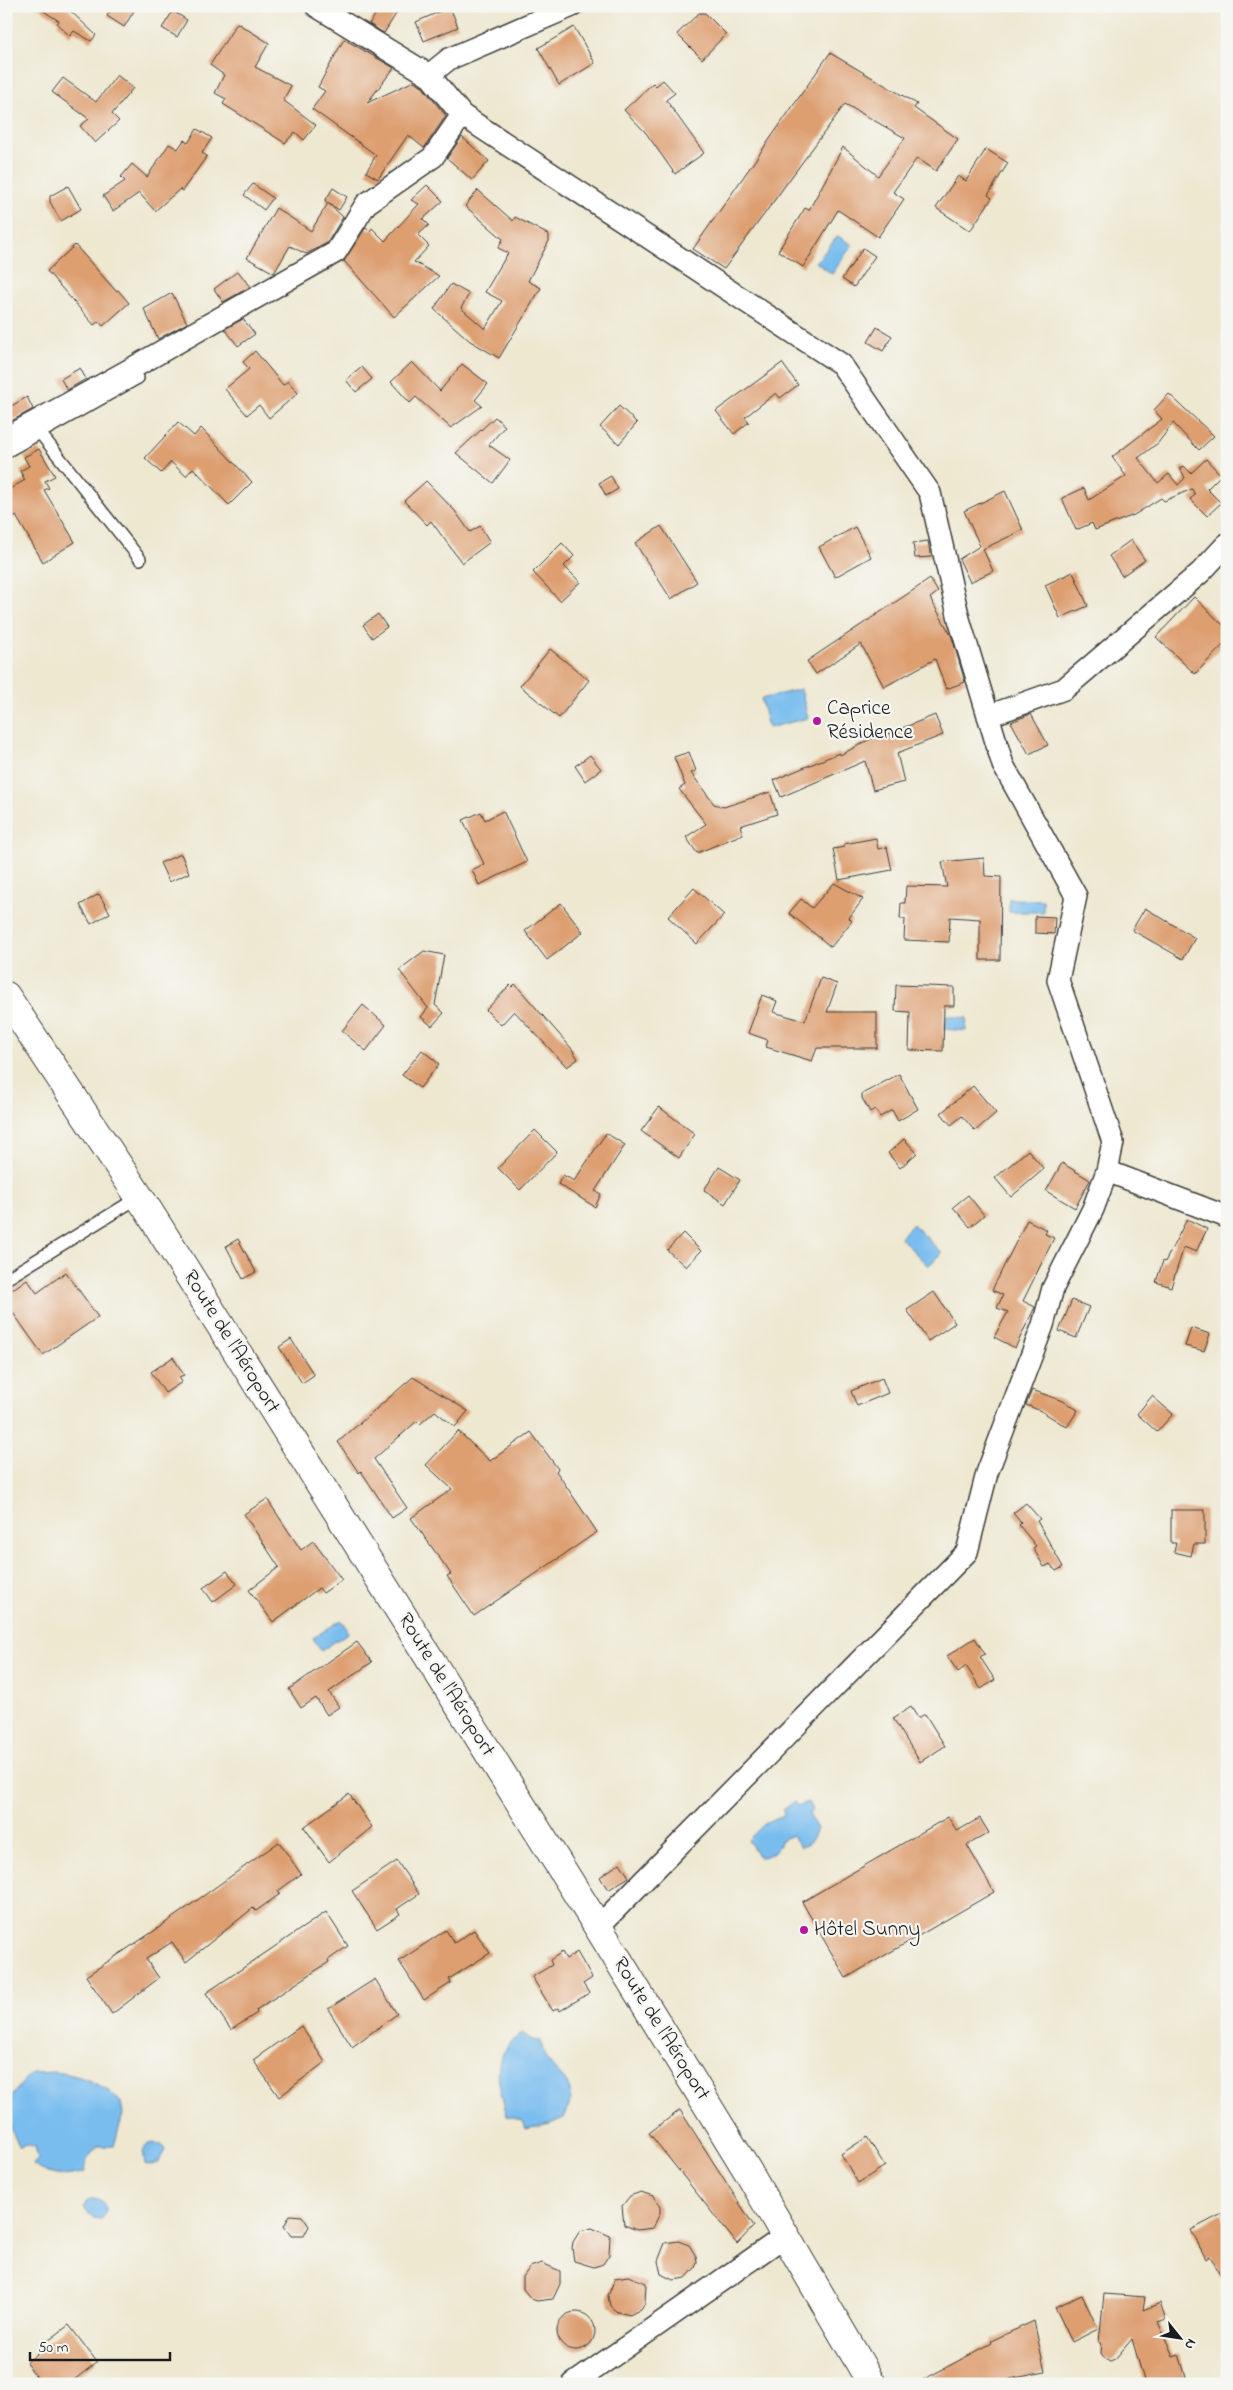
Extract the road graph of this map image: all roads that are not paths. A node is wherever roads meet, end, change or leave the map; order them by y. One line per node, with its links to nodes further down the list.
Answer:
1 (316, 6): 3 (street)
2 (572, 6): 3 (street)
3 (430, 75): 4 (street)
4 (462, 115): 7 (street); 11 (street)
5 (138, 378): 6 (lane)
6 (40, 433): 8 (lane); 10 (lane)
7 (6, 438)
8 (6, 452)
9 (1227, 544): 11 (street)
10 (140, 559)
11 (988, 716): 13 (street)
12 (6, 996): 14 (main road, Route de l'Aéroport)
13 (1107, 1171): 15 (street); 17 (street)
14 (139, 1197): 16 (lane); 17 (main road, Route de l'Aéroport)
15 (1227, 1217)
16 (6, 1279)
17 (598, 1927): 18 (main road, Route de l'Aéroport)
18 (785, 2236): 19 (street); 20 (main road, Route de l'Aéroport)
19 (573, 2384)
20 (872, 2384)

